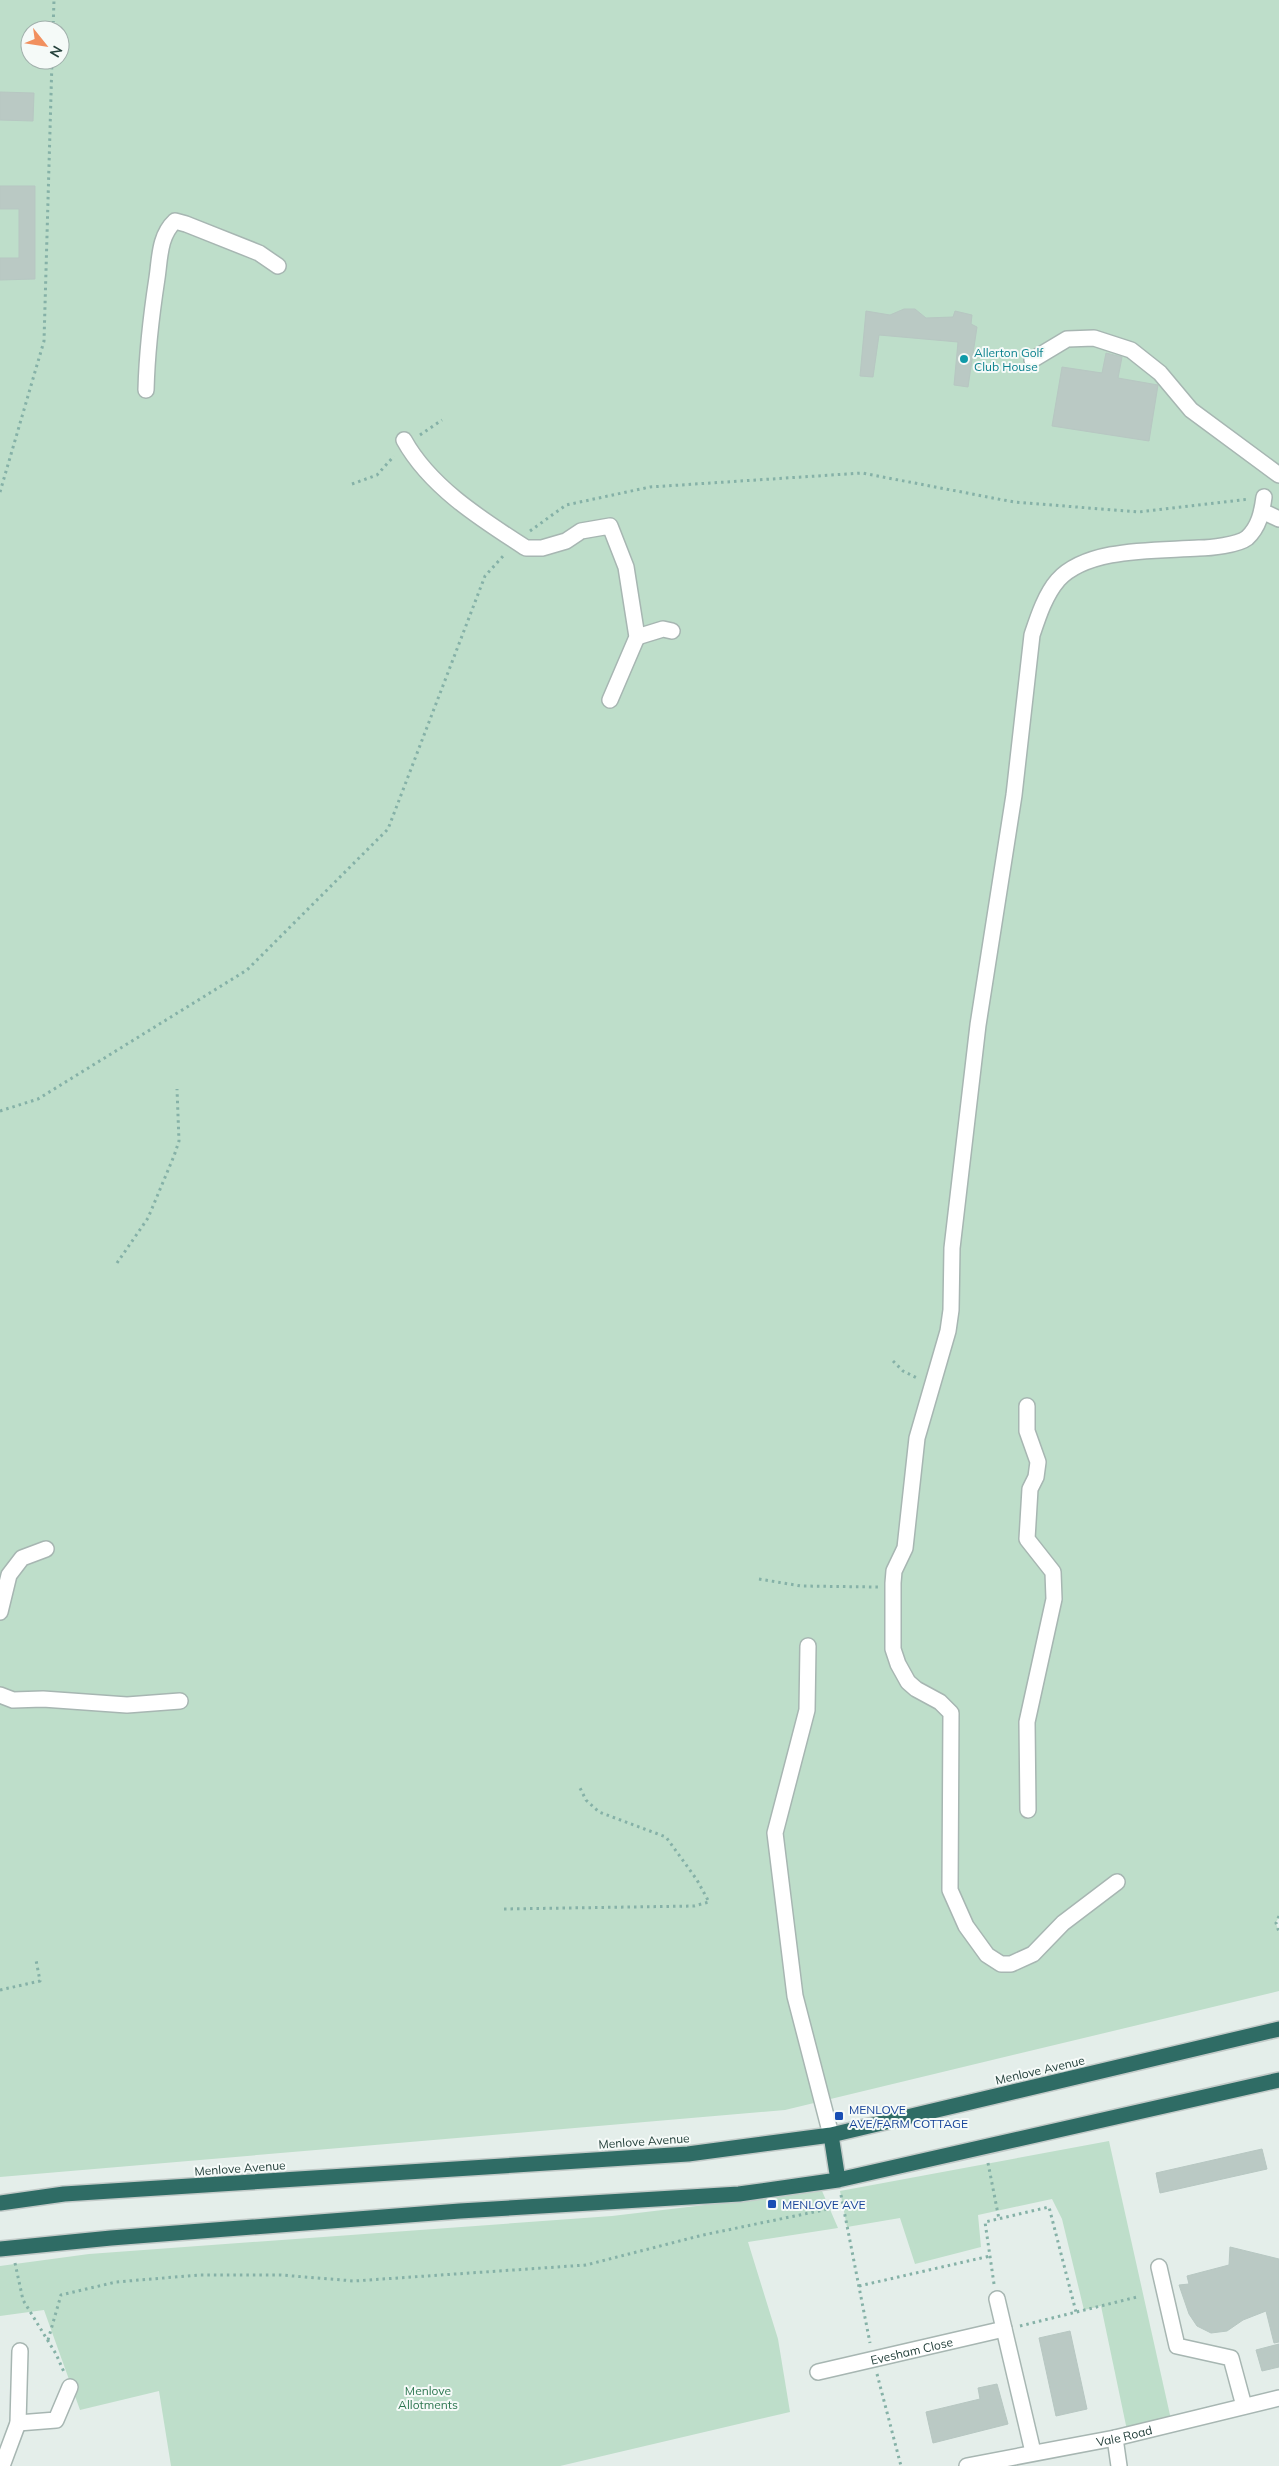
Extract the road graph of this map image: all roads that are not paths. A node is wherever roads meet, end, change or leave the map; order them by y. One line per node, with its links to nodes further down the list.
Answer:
1 (278, 266): 3 (street)
2 (1032, 360): 5 (street)
3 (146, 390)
4 (404, 440): 8 (street)
5 (1279, 475)
6 (1279, 519): 17 (street)
7 (672, 630): 8 (street)
8 (637, 637): 9 (street)
9 (610, 700)
10 (1027, 1406): 16 (street)
11 (46, 1549): 12 (street)
12 (0, 1612)
13 (808, 1646): 20 (street)
14 (0, 1695): 15 (street)
15 (180, 1701)
16 (1028, 1810)
17 (1117, 1882)
18 (1279, 2029): 20 (highway, Menlove Avenue)
19 (1279, 2080): 21 (highway)
20 (831, 2135): 21 (highway); 22 (highway, Menlove Avenue)
21 (838, 2180): 23 (highway)
22 (0, 2203)
23 (6, 2248)
24 (1159, 2267): 31 (street)
25 (997, 2299): 26 (street)
26 (1004, 2330): 28 (street, Evesham Close); 34 (street)
27 (20, 2351): 32 (street)
28 (818, 2372)
29 (70, 2387): 32 (street)
30 (1279, 2398): 31 (street, Vale Road)
31 (1244, 2406): 33 (street, Vale Road)
32 (18, 2423): 35 (street)
33 (1115, 2438): 34 (street, Vale Road); 37 (street)
34 (1033, 2452): 36 (street, Vale Road)
35 (2, 2466)
36 (967, 2466)
37 (1119, 2466)

